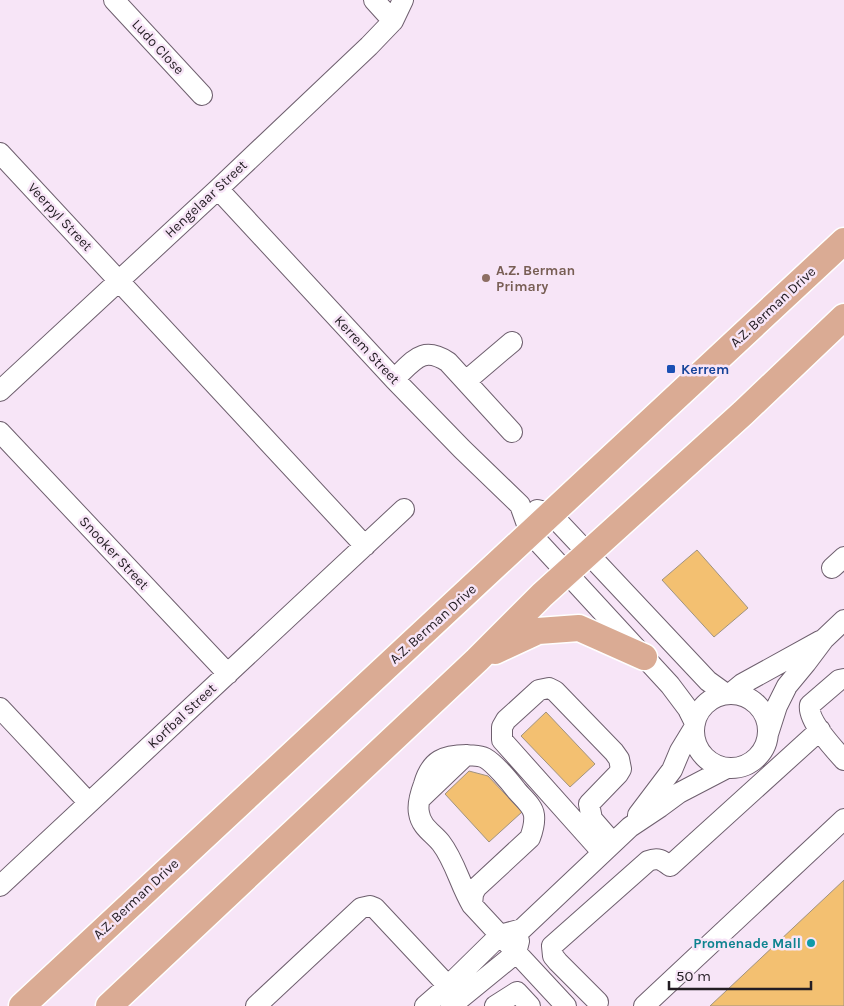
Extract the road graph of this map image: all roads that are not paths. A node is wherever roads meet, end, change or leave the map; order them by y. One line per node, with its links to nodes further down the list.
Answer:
1 (114, 0): 5 (street, Ludo Close)
2 (374, 0): 4 (street)
3 (403, 0): 4 (street, Hengelaar Street)
4 (393, 20): 7 (street, Hengelaar Street)
5 (202, 94)
6 (0, 153): 9 (street, Veerpyl Street)
7 (218, 189): 9 (street, Hengelaar Street); 12 (street, Kerrem Street)
8 (844, 241): 19 (main road, A.Z. Berman Drive)
9 (119, 280): 14 (street, Hengelaar Street); 21 (street)
10 (844, 317): 22 (main road)
11 (512, 342): 13 (street)
12 (394, 379): 13 (street); 17 (street, Kerrem Street)
13 (466, 381): 16 (street)
14 (0, 391)
15 (0, 432): 29 (street, Snooker Street)
16 (512, 432)
17 (520, 506): 19 (street); 20 (street, Kerrem Street)
18 (404, 509): 21 (street, Korfbal Street)
19 (550, 513): 20 (main road, A.Z. Berman Drive); 22 (street)
20 (530, 532): 23 (street, Kerrem Street); 53 (main road, A.Z. Berman Drive)
21 (365, 546): 29 (street, Korfbal Street)
22 (589, 554): 23 (main road); 31 (street)
23 (567, 573): 26 (street, Kerrem Street); 27 (main road)
24 (844, 620): 25 (street)
25 (824, 638): 28 (street); 31 (street)
26 (644, 657): 27 (main road); 33 (street, Kerrem Street)
27 (477, 660): 54 (main road)
28 (806, 663): 30 (street); 35 (street)
29 (228, 674): 38 (street, Korfbal Street)
30 (837, 684): 34 (street)
31 (728, 694): 33 (street); 35 (street)
32 (0, 708): 38 (street)
33 (694, 726): 37 (street); 40 (street)
34 (820, 730): 36 (street); 47 (street)
35 (767, 738): 37 (street)
36 (842, 753)
37 (727, 768): 40 (street)
38 (89, 804): 42 (street, Korfbal Street)
39 (844, 819): 59 (street)
40 (630, 827): 41 (street)
41 (607, 847): 41 (street); 44 (street)
42 (0, 886)
43 (472, 904): 43 (street); 45 (street)
44 (522, 929): 45 (street); 46 (street)
45 (500, 935): 46 (street); 49 (street)
46 (516, 953): 48 (street); 57 (street)
47 (571, 975): 51 (street); 52 (street)
48 (538, 976): 50 (street); 51 (street)
49 (448, 986): 55 (street); 56 (street)
50 (523, 999): 58 (street)
51 (560, 999)
52 (598, 1002)
53 (22, 1006)
54 (109, 1006)
55 (256, 1006)
56 (424, 1006)
57 (451, 1006)
58 (496, 1006)
59 (644, 1006)

